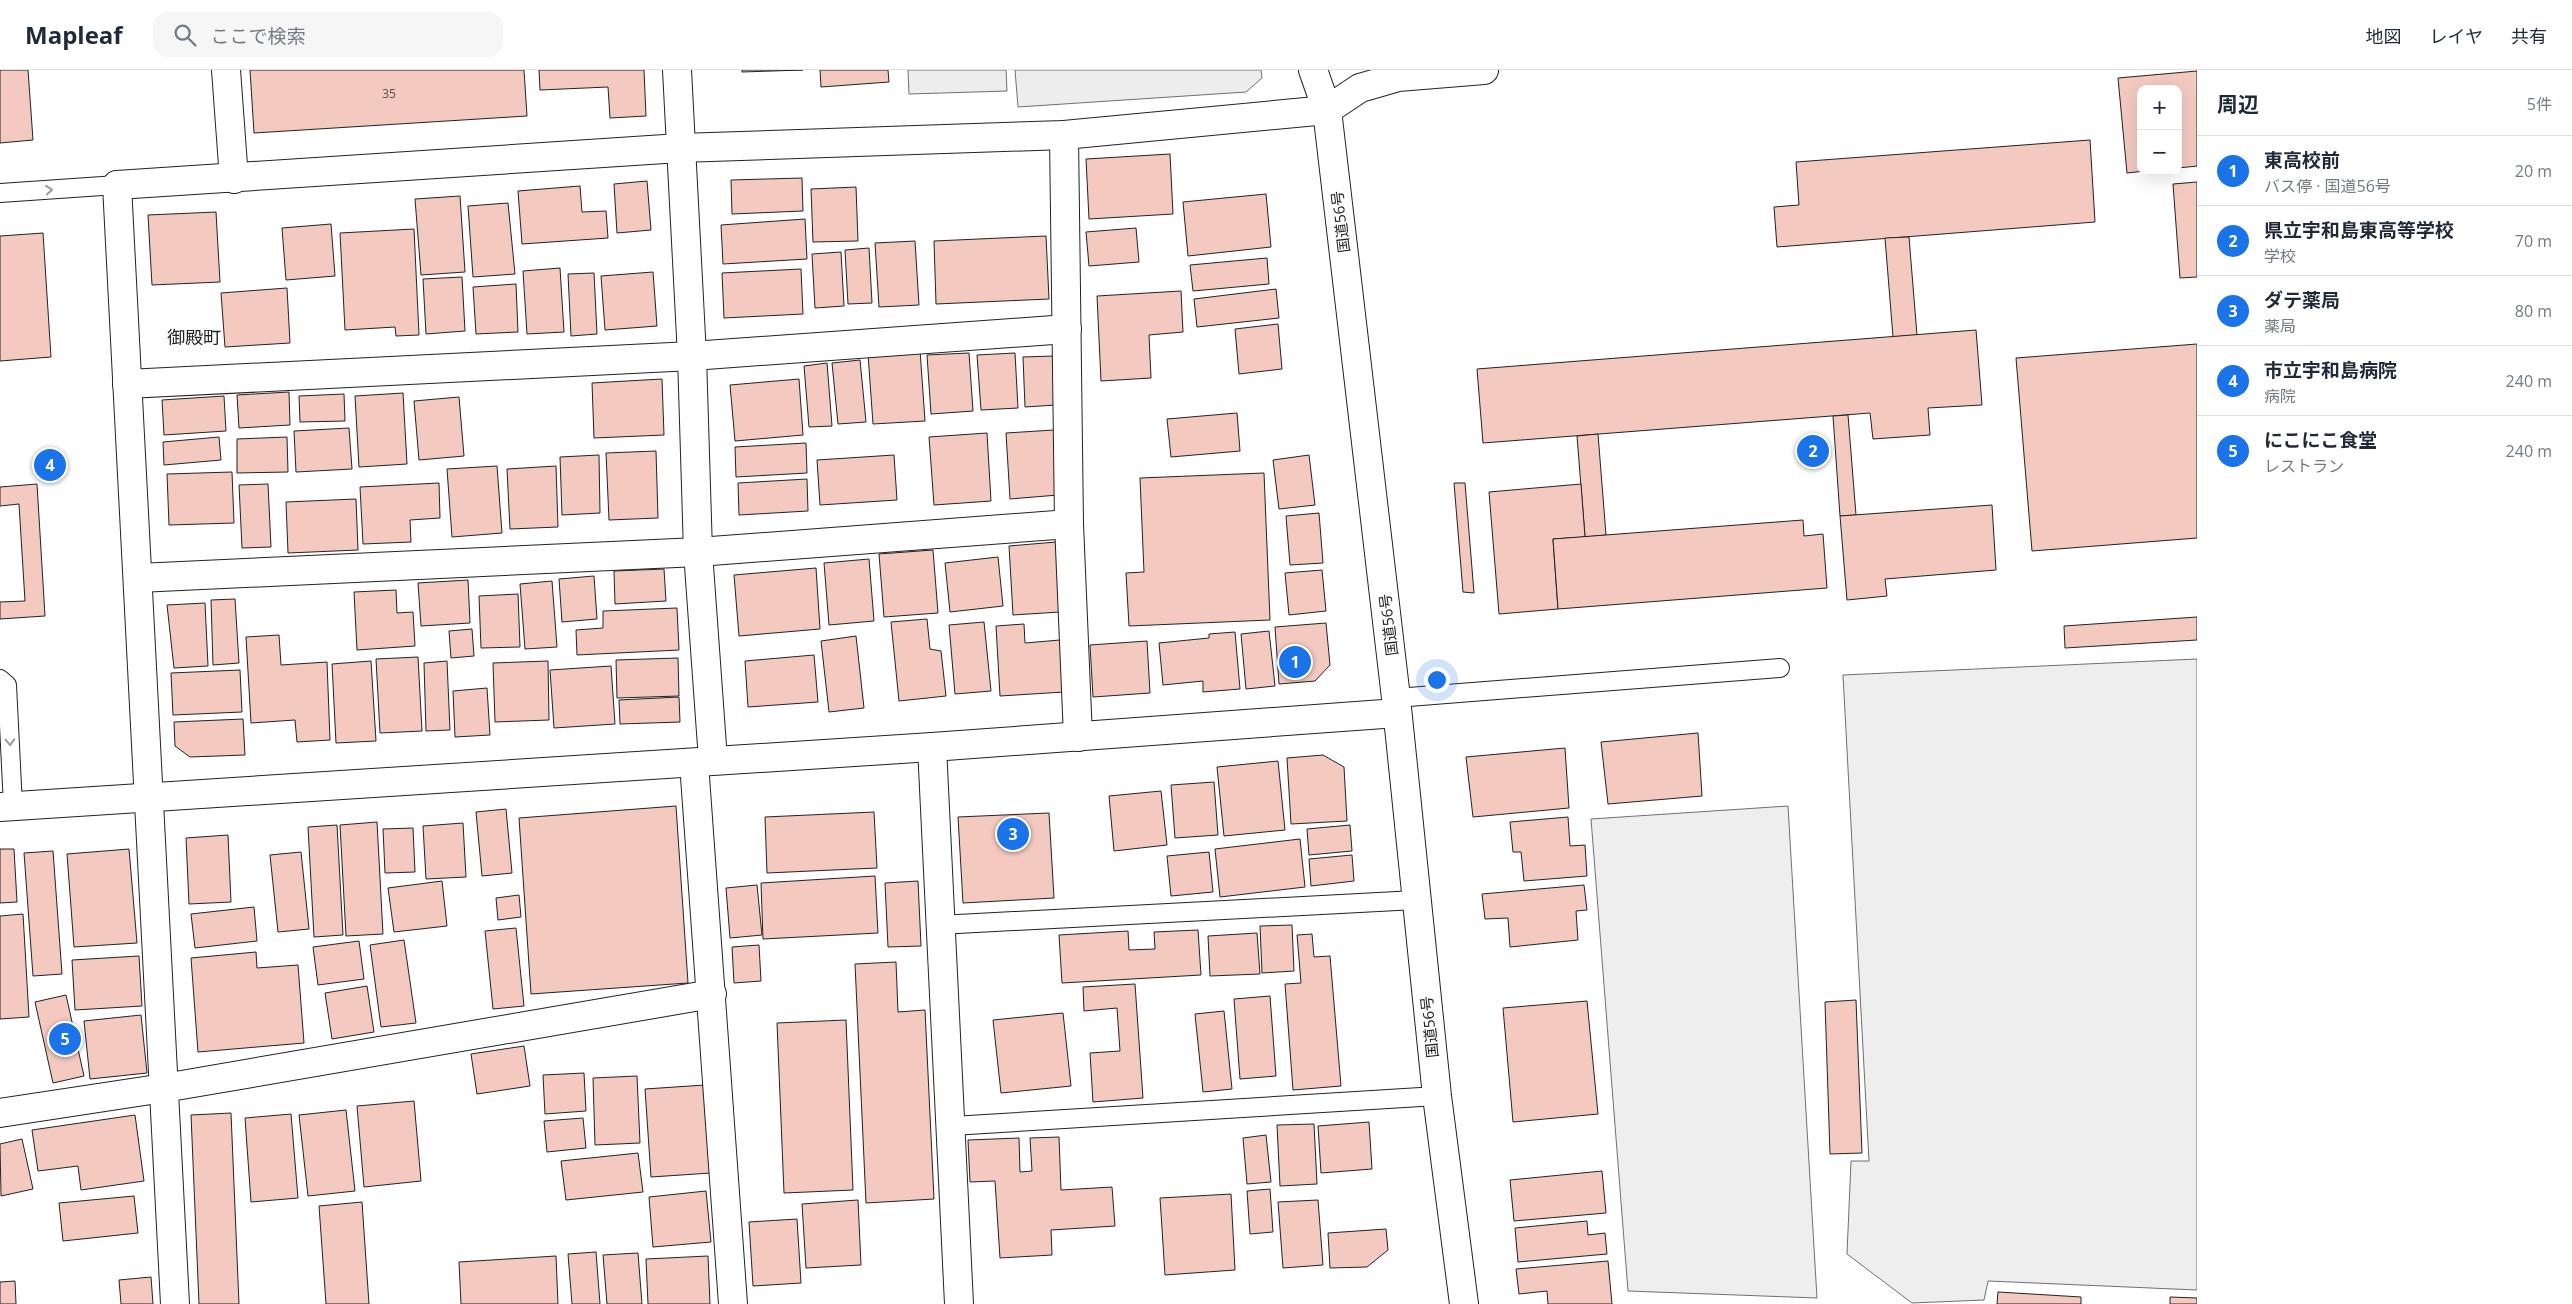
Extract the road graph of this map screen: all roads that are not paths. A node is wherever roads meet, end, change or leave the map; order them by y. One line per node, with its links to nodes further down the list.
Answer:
1 (226, 70): 9 (main road)
2 (677, 70): 8 (main road)
3 (1313, 70): 6 (main road)
4 (1330, 70): 6 (main road)
5 (1484, 70): 6 (main road)
6 (1327, 110): 7 (main road); 20 (main road, 国道56号)
7 (1064, 135): 8 (main road); 12 (main road)
8 (680, 148): 9 (main road); 13 (main road)
9 (234, 179): 10 (main road)
10 (117, 186): 11 (lane, one-way to 10); 14 (main road)
11 (0, 193)
12 (1067, 329): 13 (main road); 15 (main road)
13 (692, 356): 14 (main road); 16 (main road)
14 (127, 384): 17 (main road)
15 (1069, 524): 16 (main road); 21 (main road)
16 (698, 552): 17 (main road); 23 (main road)
17 (138, 578): 24 (main road)
18 (1780, 668): 20 (lane)
19 (0, 679): 25 (lane, one-way to 25)
20 (1397, 705): 21 (main road); 26 (main road, 国道56号)
21 (1078, 737): 22 (main road)
22 (932, 747): 23 (main road); 27 (main road)
23 (704, 762): 24 (main road); 28 (main road)
24 (149, 796): 25 (main road); 29 (main road)
25 (6, 806)
26 (1416, 900): 27 (lane); 30 (main road, 国道56号)
27 (939, 925): 32 (main road)
28 (712, 994): 29 (main road); 34 (main road)
29 (164, 1088): 31 (main road); 33 (main road)
30 (1437, 1096): 32 (lane); 36 (main road, 国道56号)
31 (0, 1113)
32 (952, 1126): 35 (main road)
33 (175, 1304)
34 (733, 1304)
35 (959, 1304)
36 (1464, 1304)

